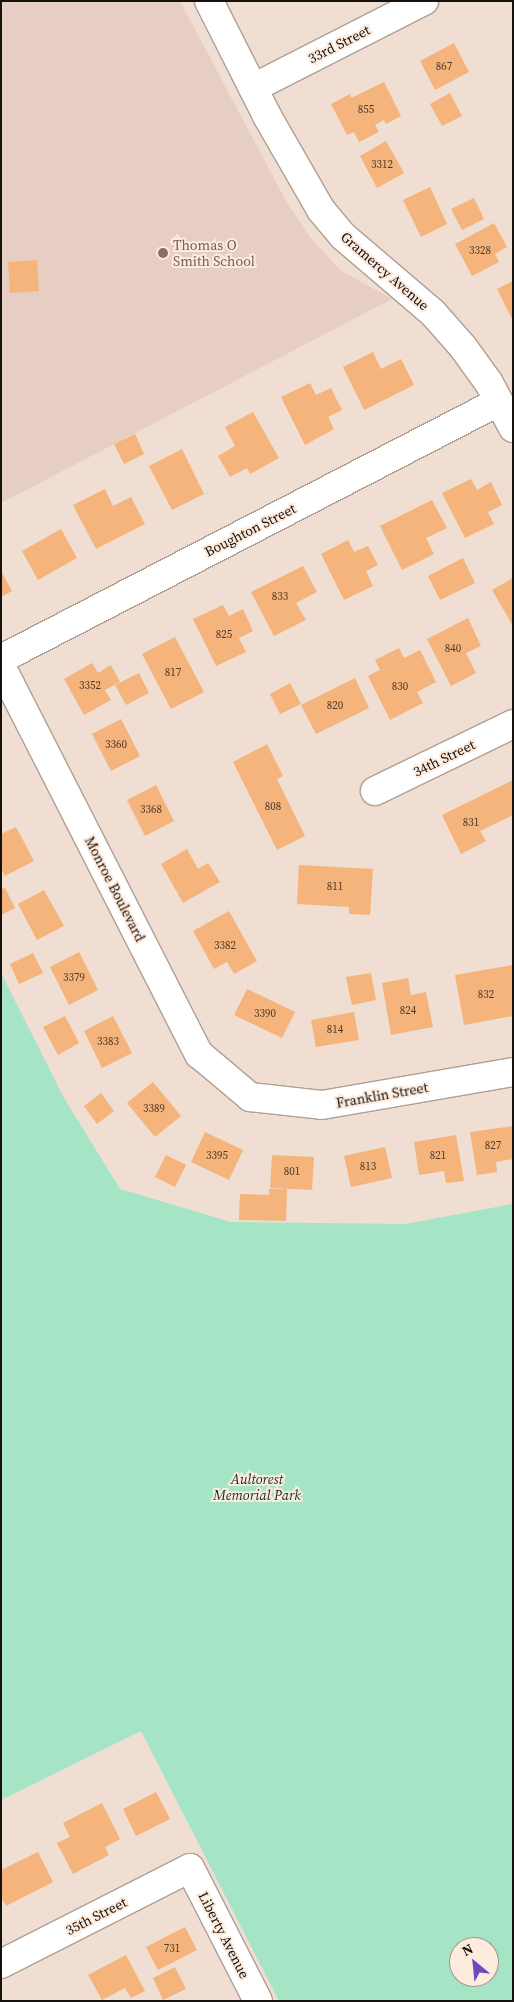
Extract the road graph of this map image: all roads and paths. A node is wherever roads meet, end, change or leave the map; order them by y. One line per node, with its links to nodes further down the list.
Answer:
1 (209, 1): 3 (street, Gramercy Avenue)
2 (424, 1): 3 (street, 33rd Street)
3 (253, 88): 4 (street, Gramercy Avenue)
4 (498, 402): 5 (street, Gramercy Avenue); 6 (street, Boughton Street)
5 (513, 428)
6 (1, 659)
7 (1, 666): 11 (street, Monroe Boulevard)
8 (513, 724): 9 (street, 34th Street)
9 (375, 791)
10 (513, 1072): 11 (street, Franklin Street)
11 (250, 1097)
12 (190, 1868): 13 (street, 35th Street); 14 (street, Liberty Avenue)
13 (1, 1964)
14 (258, 2001)

